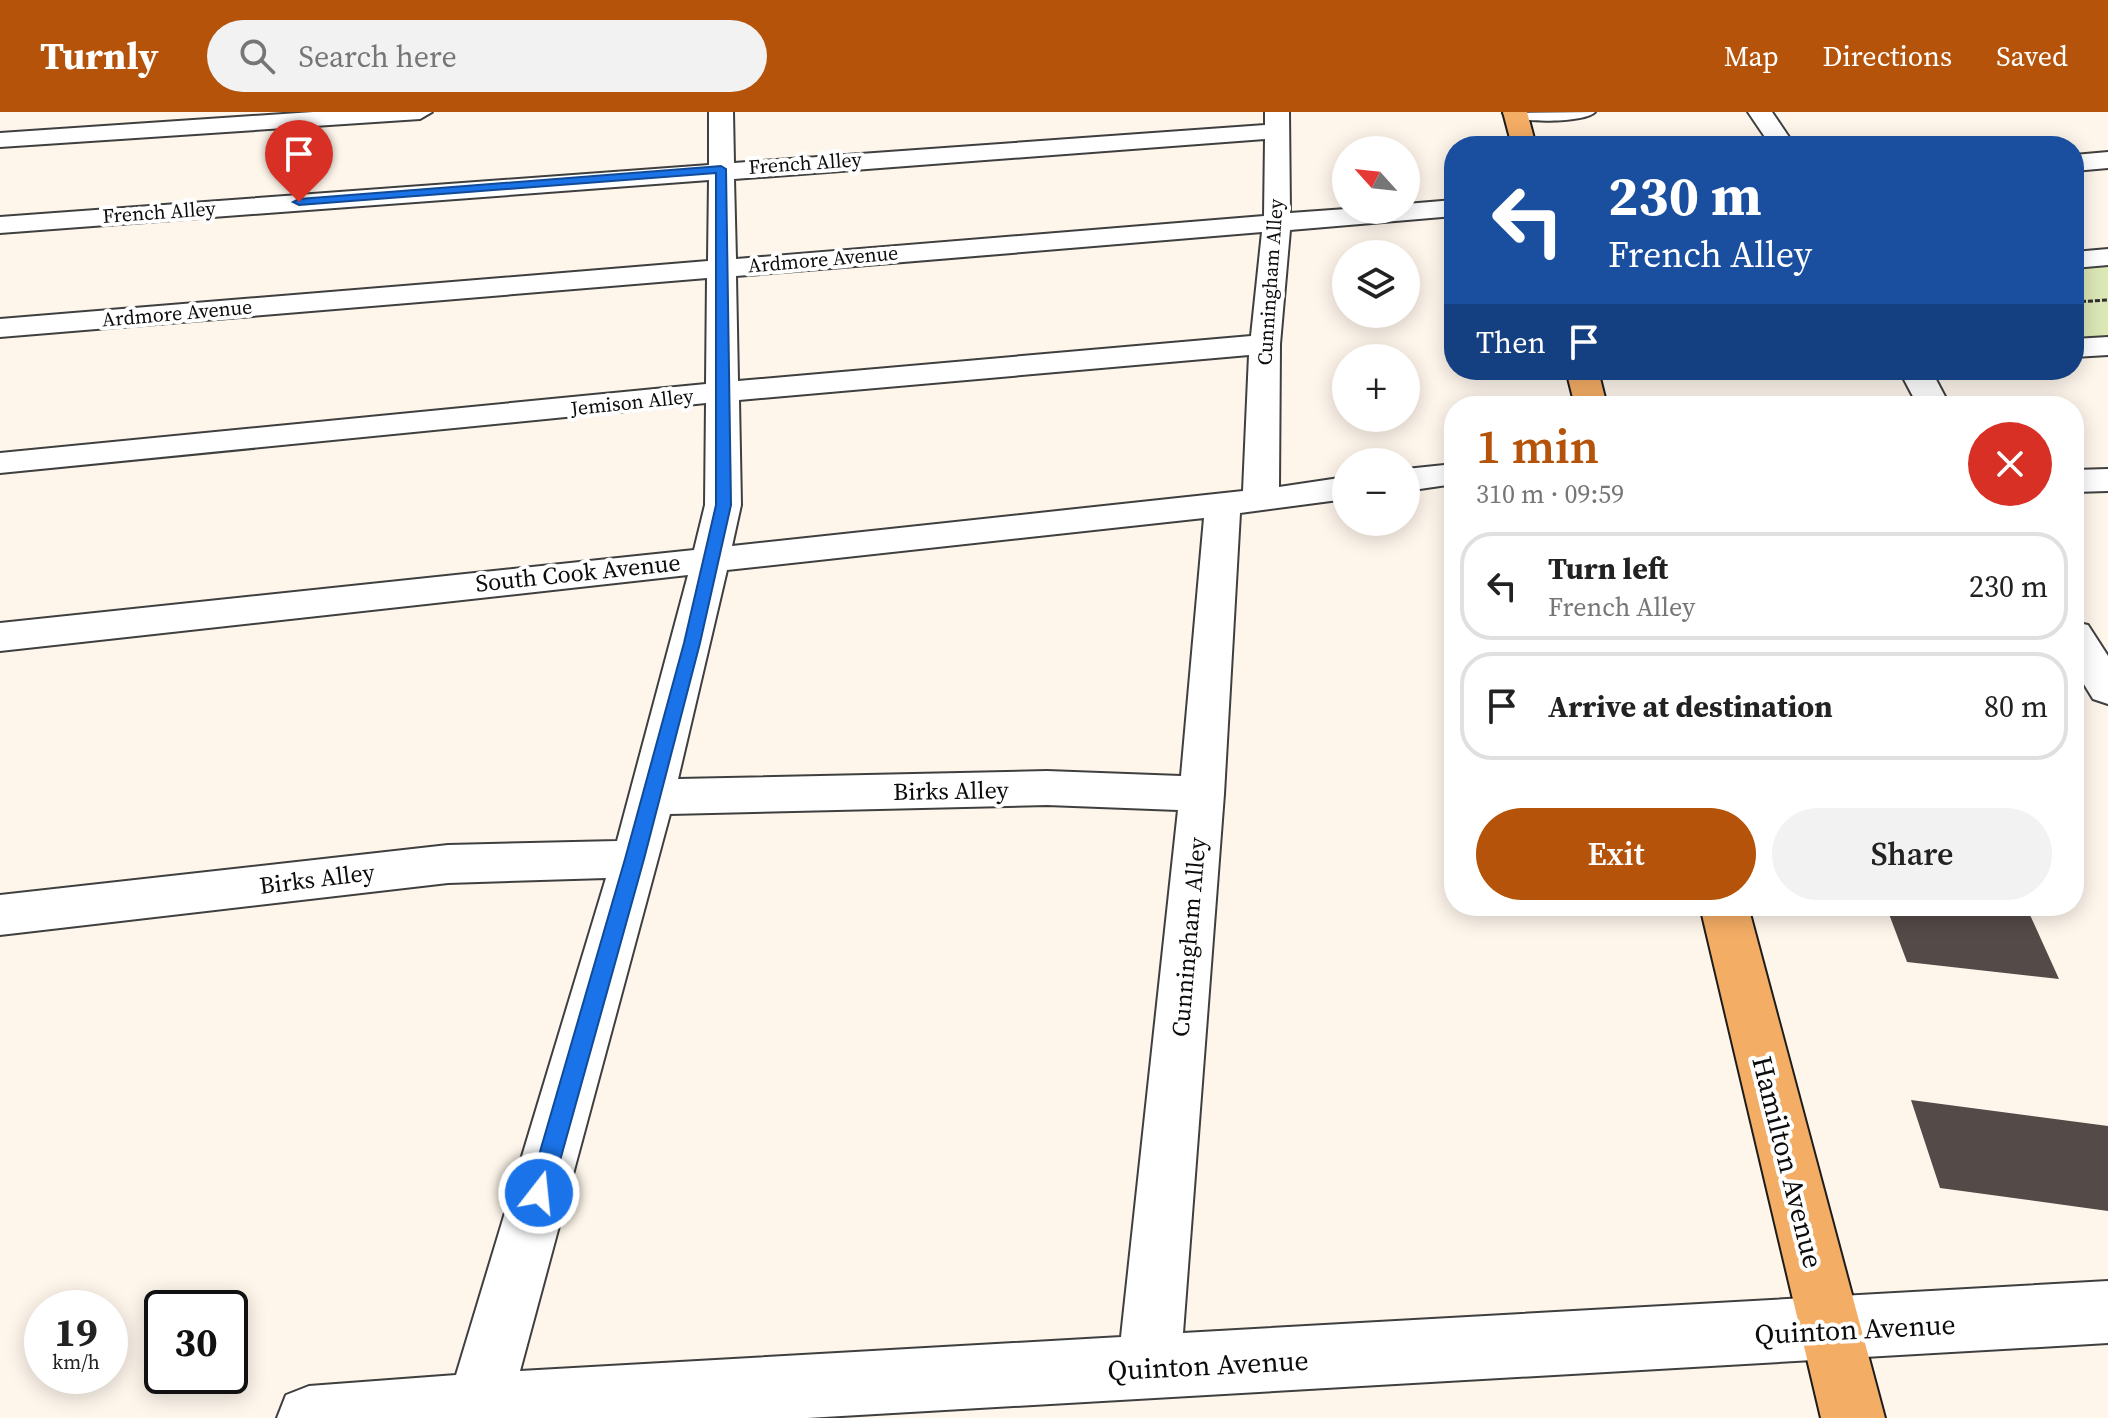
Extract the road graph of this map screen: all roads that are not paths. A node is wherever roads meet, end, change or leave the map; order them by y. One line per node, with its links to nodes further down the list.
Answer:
1 (420, 112): 9 (street)
2 (721, 112): 12 (street)
3 (1583, 112): 5 (street)
4 (1760, 112): 8 (street)
5 (1515, 113): 7 (main road)
6 (1276, 122): 12 (street, French Alley); 14 (street, Cunningham Alley)
7 (1521, 136)
8 (1776, 136)
9 (0, 140)
10 (2108, 160): 11 (street)
11 (2084, 162)
12 (721, 169): 15 (street, French Alley); 18 (street)
13 (1444, 209): 14 (street, Ardmore Avenue)
14 (1277, 222): 18 (street, Ardmore Avenue); 20 (street, Cunningham Alley)
15 (0, 225)
16 (2108, 257): 17 (street)
17 (2084, 259)
18 (722, 267): 19 (street, Ardmore Avenue); 23 (street)
19 (0, 328)
20 (1265, 344): 23 (street, Jemison Alley); 30 (street, Cunningham Alley)
21 (2108, 346): 22 (street)
22 (2084, 347)
23 (723, 392): 24 (street, Jemison Alley); 31 (street)
24 (0, 463)
25 (1444, 475): 26 (street)
26 (1420, 478)
27 (2108, 480): 28 (street)
28 (2084, 481)
29 (1332, 490): 30 (street, South Cook Avenue)
30 (1242, 502): 31 (street, South Cook Avenue); 33 (street, Cunningham Alley)
31 (711, 558): 32 (street, South Cook Avenue); 34 (street)
32 (0, 637)
33 (1202, 794): 34 (street, Birks Alley); 40 (street, Cunningham Alley)
34 (651, 797): 35 (street)
35 (635, 859): 36 (street, Birks Alley); 41 (street)
36 (0, 915)
37 (1727, 916): 39 (main road, Hamilton Avenue)
38 (2108, 1312): 39 (street, Quinton Avenue)
39 (1831, 1331): 40 (street, Quinton Avenue); 43 (main road, Hamilton Avenue)
40 (1149, 1368): 41 (street, Quinton Avenue)
41 (479, 1405): 42 (street, Quinton Avenue)
42 (309, 1418)
43 (1853, 1418)

